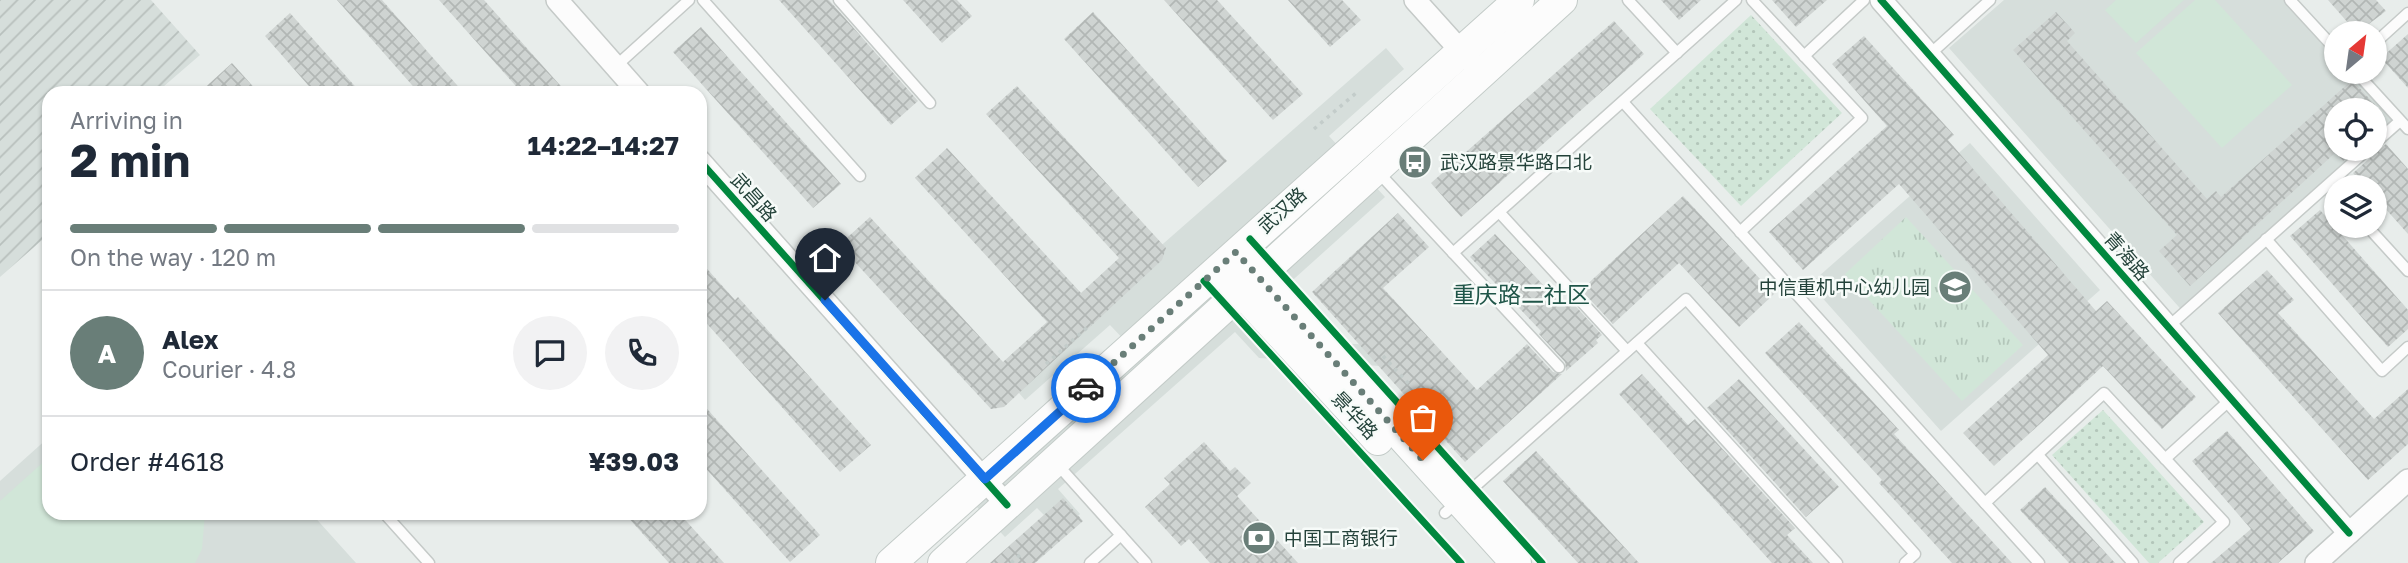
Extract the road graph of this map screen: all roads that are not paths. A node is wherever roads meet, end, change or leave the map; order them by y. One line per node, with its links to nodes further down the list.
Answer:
1 (556, 0): 22 (street)
2 (689, 0): 22 (lane)
3 (703, 0): 33 (lane)
4 (839, 0): 26 (lane)
5 (1415, 0): 21 (street)
6 (1519, 0): 21 (main road, 武汉路)
7 (1562, 0): 21 (main road, 武汉路)
8 (1628, 0): 18 (lane)
9 (1736, 0): 18 (lane)
10 (1752, 0): 20 (lane)
11 (1864, 0): 20 (lane)
12 (1881, 0): 19 (street, 青海路)
13 (1990, 0): 19 (lane)
14 (2290, 0): 17 (lane)
15 (2408, 13): 16 (lane)
16 (2387, 32)
17 (2324, 37)
18 (1677, 53): 25 (lane)
19 (1929, 55): 43 (street, 青海路)
20 (1804, 56): 36 (lane)
21 (1470, 62): 31 (main road, 武汉路); 40 (main road, 武汉路)
22 (616, 66): 24 (street)
23 (2367, 84): 27 (lane)
24 (633, 86)
25 (1623, 102): 35 (lane); 36 (lane)
26 (930, 103)
27 (2404, 125): 28 (lane)
28 (2387, 136)
29 (2357, 161): 32 (lane)
30 (707, 168): 51 (street, 武昌路)
31 (1375, 169): 39 (lane); 42 (main road, 武汉路)
32 (2345, 175)
33 (860, 176)
34 (2324, 195): 38 (lane)
35 (1499, 212): 39 (lane); 44 (lane)
36 (1740, 232): 54 (lane)
37 (2378, 238): 41 (lane)
38 (2266, 239): 43 (lane); 45 (lane)
39 (1453, 253): 46 (lane)
40 (1227, 260): 42 (main road, 景华路); 51 (main road, 武汉路)
41 (2408, 271)
42 (1250, 285): 50 (main road, 武汉路); 56 (main road, 景华路)
43 (2168, 327): 47 (street, 青海路)
44 (1632, 347): 56 (lane); 67 (lane); 68 (lane)
45 (2408, 347)
46 (1559, 367)
47 (2231, 399): 49 (lane); 59 (street, 青海路)
48 (2038, 455): 49 (lane); 54 (lane); 70 (lane)
49 (2165, 459): 71 (lane)
50 (1055, 462): 55 (main road, 武汉路); 58 (lane)
51 (985, 479): 55 (street, 武昌路); 61 (main road, 武汉路)
52 (2408, 480): 59 (street)
53 (2408, 498): 73 (street)
54 (1985, 503): 69 (lane)
55 (1007, 505): 62 (main road, 武汉路)
56 (1452, 507): 65 (main road, 景华路); 66 (main road, 景华路)
57 (390, 520): 60 (lane)
58 (1121, 534): 63 (lane); 64 (lane)
59 (2349, 534): 72 (street)
60 (429, 563)
61 (891, 563)
62 (943, 563)
63 (1090, 563)
64 (1146, 563)
65 (1489, 563)
66 (1516, 563)
67 (1837, 563)
68 (1905, 563)
69 (2039, 563)
70 (2133, 563)
71 (2179, 563)
72 (2316, 563)
73 (2336, 563)

